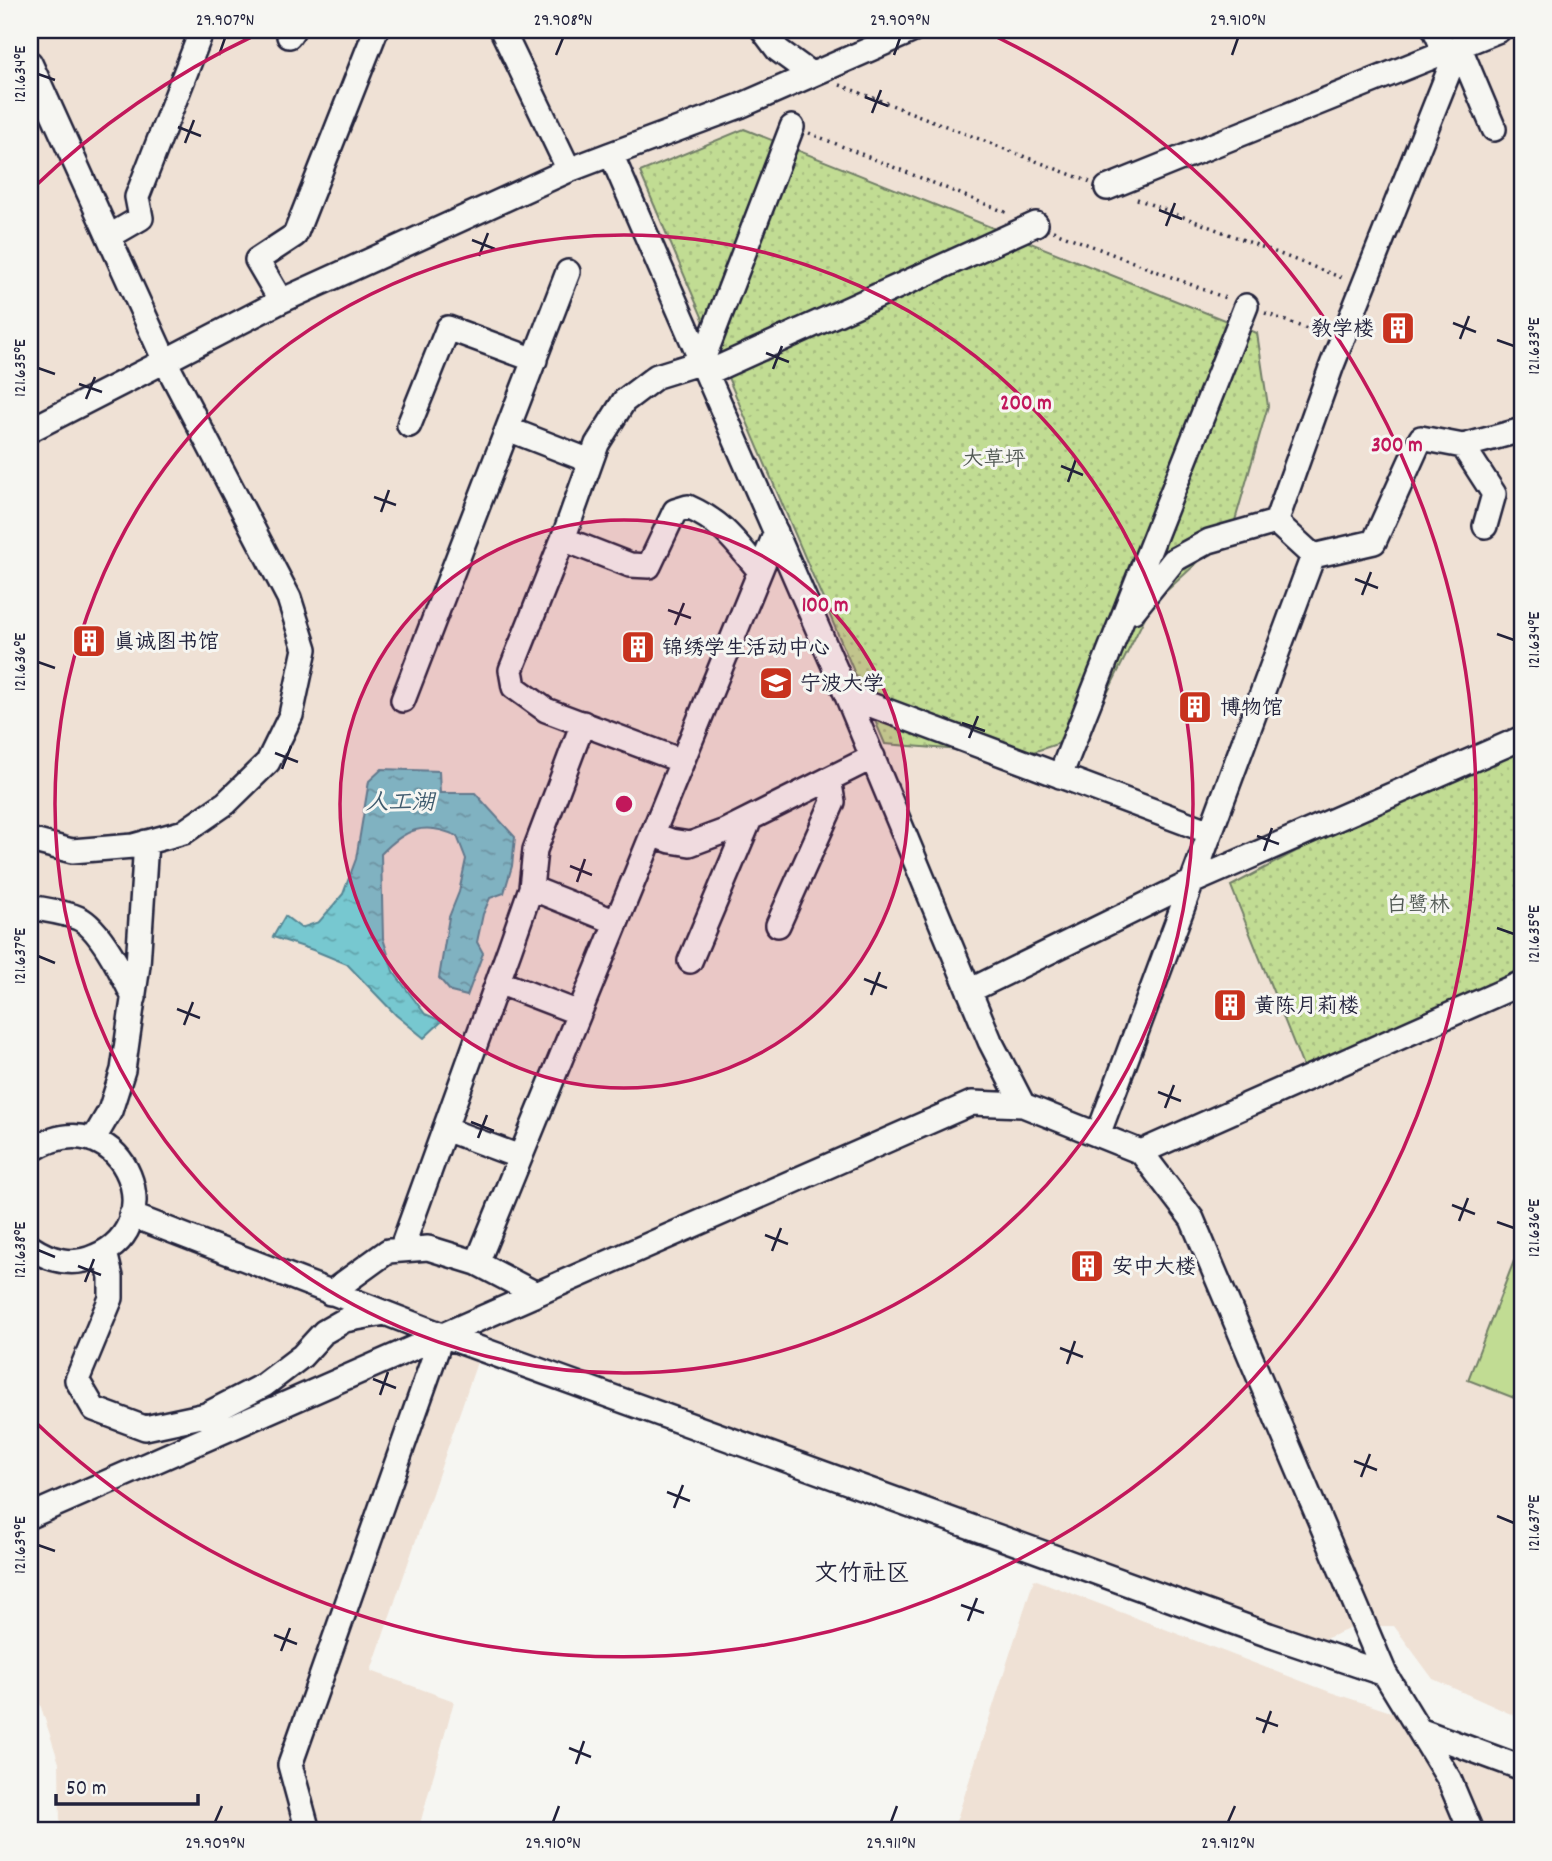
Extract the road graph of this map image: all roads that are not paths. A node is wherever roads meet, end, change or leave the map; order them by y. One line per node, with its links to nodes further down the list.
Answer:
1 (202, 30): 17 (street)
2 (502, 30): 14 (street)
3 (763, 30): 10 (street)
4 (914, 30): 10 (street)
5 (1435, 30): 8 (street)
6 (1499, 30): 8 (street)
7 (371, 36): 19 (street)
8 (1452, 49): 12 (street); 15 (street); 30 (street)
9 (30, 63): 17 (street)
10 (811, 74): 13 (street)
11 (792, 127): 23 (street)
12 (1494, 129)
13 (611, 154): 14 (street); 23 (street)
14 (569, 170): 19 (street)
15 (1107, 188)
16 (1036, 224): 23 (street)
17 (110, 236): 22 (street)
18 (568, 272): 21 (street)
19 (281, 301): 22 (street)
20 (1246, 306): 36 (street)
21 (535, 360): 24 (street); 26 (street)
22 (165, 361): 25 (street); 49 (street)
23 (704, 368): 29 (street); 32 (street)
24 (409, 425)
25 (30, 429)
26 (508, 429): 29 (street); 38 (street)
27 (1522, 430): 28 (street)
28 (1463, 446): 31 (street); 34 (street)
29 (590, 461): 33 (street)
30 (1276, 522): 34 (street); 36 (street)
31 (1485, 526)
32 (776, 533): 35 (street); 37 (street)
33 (563, 540): 35 (street); 39 (street)
34 (1313, 556): 46 (street)
35 (760, 571): 42 (street)
36 (1118, 630): 43 (street)
37 (847, 696): 41 (street); 43 (street)
38 (403, 700)
39 (583, 723): 42 (street); 51 (street)
40 (1522, 738): 50 (street)
41 (873, 757): 44 (street); 58 (street)
42 (682, 761): 47 (street)
43 (1060, 776): 46 (street)
44 (829, 779): 45 (street); 54 (street)
45 (750, 819): 47 (street); 55 (street)
46 (1210, 832): 50 (street)
47 (652, 834): 53 (street)
48 (30, 840): 49 (street)
49 (146, 842): 59 (street)
50 (1192, 882): 58 (street); 63 (street)
51 (531, 888): 53 (street); 56 (street)
52 (30, 907): 59 (street)
53 (617, 922): 60 (street)
54 (778, 925)
55 (690, 961)
56 (498, 982): 60 (street); 62 (street)
57 (1522, 983): 66 (street)
58 (969, 990): 61 (street)
59 (134, 998): 64 (street)
60 (579, 1013): 67 (street)
61 (1023, 1105): 63 (street); 74 (street)
62 (445, 1129): 67 (street); 70 (street)
63 (1098, 1135): 66 (street)
64 (93, 1140): 65 (street); 68 (street)
65 (30, 1151)
66 (1141, 1152): 78 (street)
67 (520, 1157): 72 (street)
68 (131, 1215): 71 (street); 73 (street)
69 (30, 1247): 71 (street)
70 (401, 1250): 72 (street); 73 (street)
71 (105, 1252): 75 (street)
72 (477, 1263): 74 (street)
73 (330, 1293): 75 (street)
74 (536, 1294): 76 (street)
75 (385, 1313): 76 (street)
76 (442, 1335): 77 (street); 78 (street); 81 (street)
77 (30, 1516)
78 (1385, 1674): 79 (street)
79 (1419, 1730): 80 (street); 82 (street)
80 (1522, 1768)
81 (308, 1831)
82 (1471, 1831)

